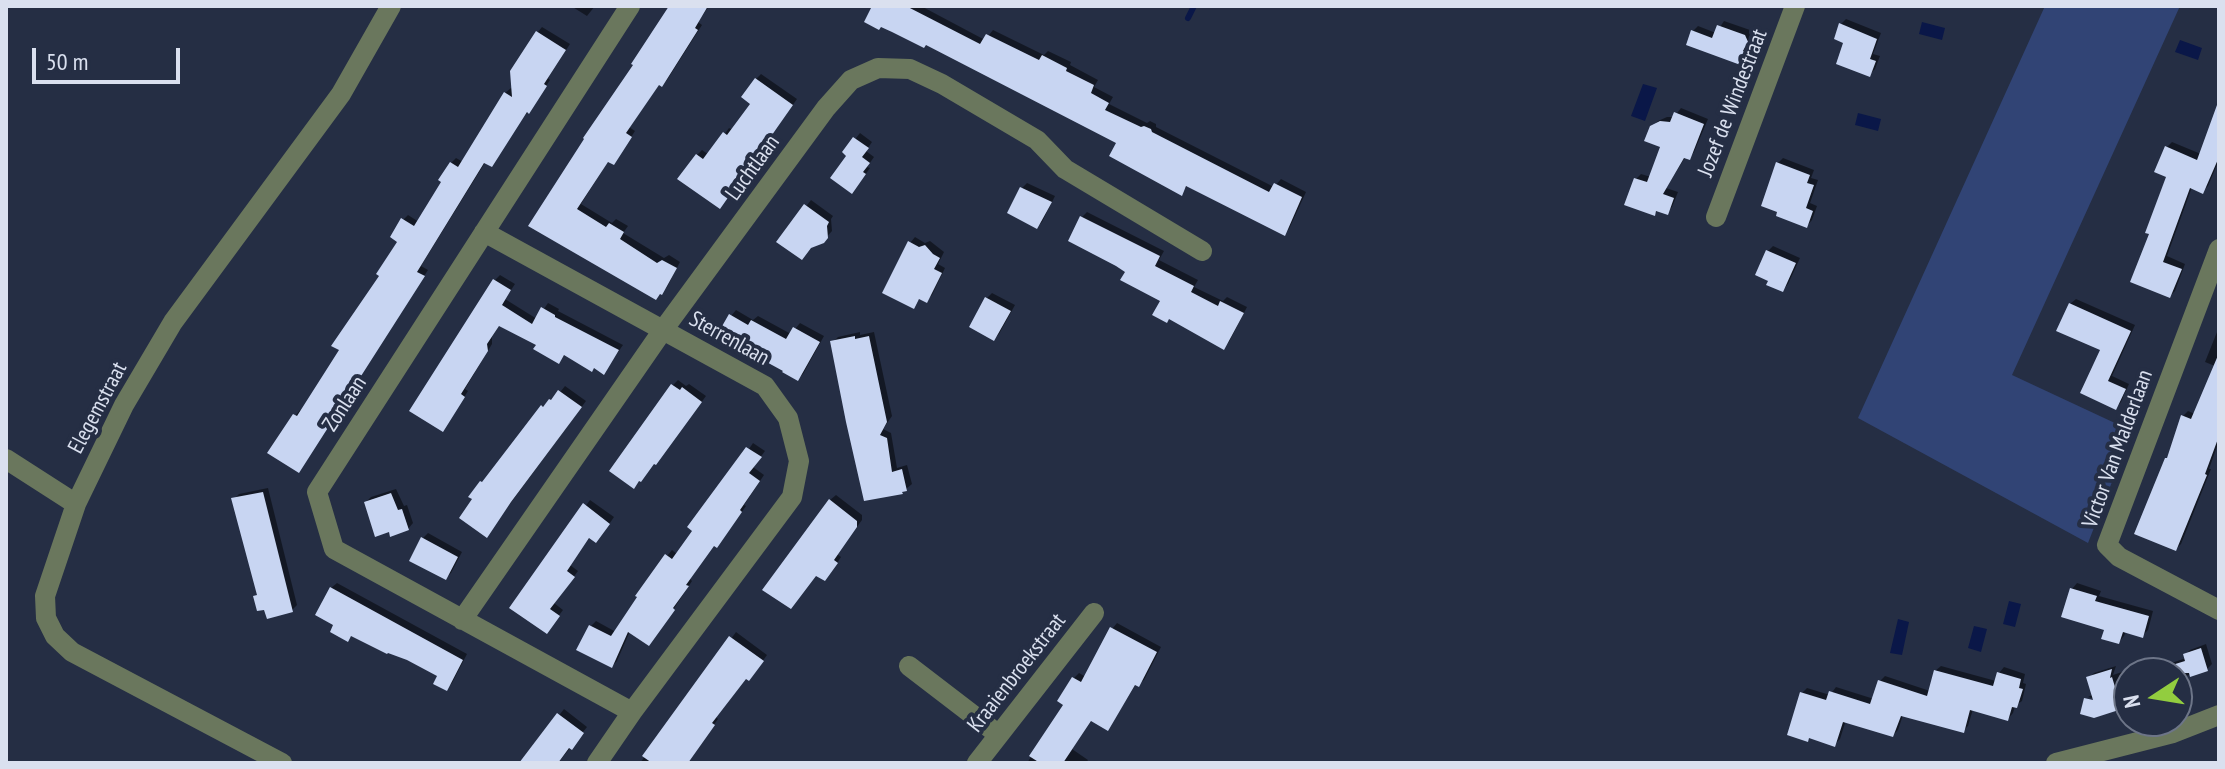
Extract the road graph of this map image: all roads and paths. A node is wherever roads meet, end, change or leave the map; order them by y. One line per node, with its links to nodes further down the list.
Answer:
1 (391, 6): 10 (street, Elegemstraat)
2 (630, 6): 5 (street, Zonlaan)
3 (1795, 6): 4 (street, Jozef de Windestraat)
4 (1716, 217)
5 (484, 232): 8 (street, Sterrenlaan); 13 (street, Zonlaan)
6 (2219, 249): 11 (street, Victor Van Malderlaan)
7 (1202, 251): 8 (street, Luchtlaan)
8 (663, 330): 13 (street, Luchtlaan); 15 (street, Sterrenlaan)
9 (6, 459): 10 (street)
10 (76, 504): 18 (street, Elegemstraat)
11 (2219, 610)
12 (1094, 613): 17 (street, Kraaienbroekstraat)
13 (462, 620): 15 (street, Zonlaan)
14 (909, 666): 17 (street)
15 (632, 712): 19 (street, Sterrenlaan)
16 (2219, 715): 21 (street)
17 (999, 735): 20 (street, Kraaienbroekstraat)
18 (282, 763)
19 (597, 763)
20 (977, 763)
21 (2056, 763)

